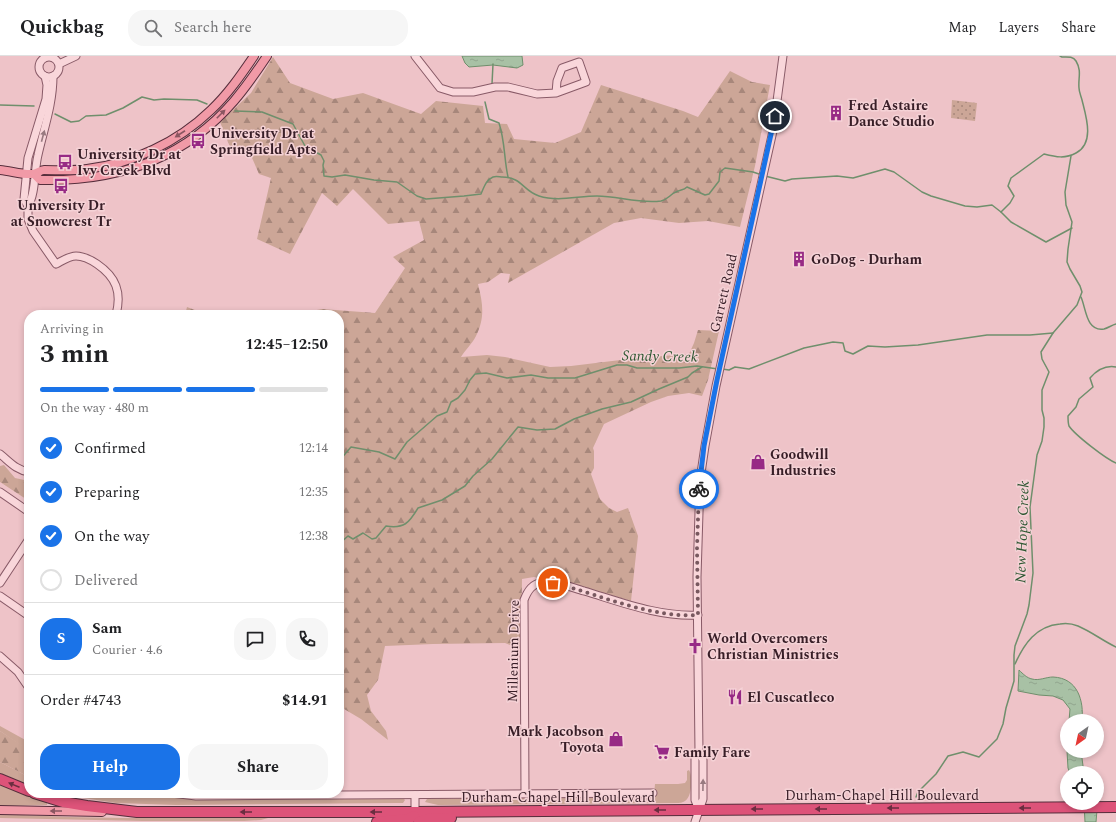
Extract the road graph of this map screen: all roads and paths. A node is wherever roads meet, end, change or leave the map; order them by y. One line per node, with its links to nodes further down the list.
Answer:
1 (51, 56): 7 (street); 8 (street)
2 (76, 56): 8 (street)
3 (254, 56): 13 (main road, one-way to 13)
4 (267, 56): 13 (main road, one-way to 4)
5 (415, 56): 11 (street)
6 (783, 56): 23 (street, Garrett Road)
7 (41, 58): 9 (street)
8 (59, 64): 10 (street)
9 (45, 76): 10 (street); 13 (street)
10 (53, 76): 13 (street, one-way to 10)
11 (556, 93): 11 (street)
12 (0, 170): 13 (main road)
13 (30, 174): 14 (street)
14 (117, 310)
15 (0, 454): 16 (street)
16 (24, 471)
17 (0, 492): 18 (street)
18 (24, 509)
19 (24, 547): 20 (street)
20 (0, 583)
21 (0, 596): 22 (street)
22 (24, 613)
23 (698, 615): 28 (street, Millenium Drive); 35 (street, Garrett Road)
24 (0, 656): 25 (street)
25 (24, 681)
26 (0, 779): 27 (highway, one-way to 26)
27 (24, 789)
28 (525, 793): 29 (street); 31 (street)
29 (653, 793)
30 (344, 795): 31 (street)
31 (415, 795): 38 (street)
32 (51, 798): 37 (highway)
33 (1116, 807): 35 (highway, Durham-Chapel Hill Boulevard, one-way to 35)
34 (0, 810): 37 (main road, Durham-Chapel Hill Boulevard, one-way to 34)
35 (699, 810): 36 (highway, Durham-Chapel Hill Boulevard, one-way to 36); 41 (street)
36 (515, 811): 38 (highway, Durham-Chapel Hill Boulevard); 40 (highway)
37 (137, 812): 38 (highway, Durham-Chapel Hill Boulevard, one-way to 37)
38 (414, 812): 39 (highway)
39 (377, 822)
40 (419, 822)
41 (695, 822)

